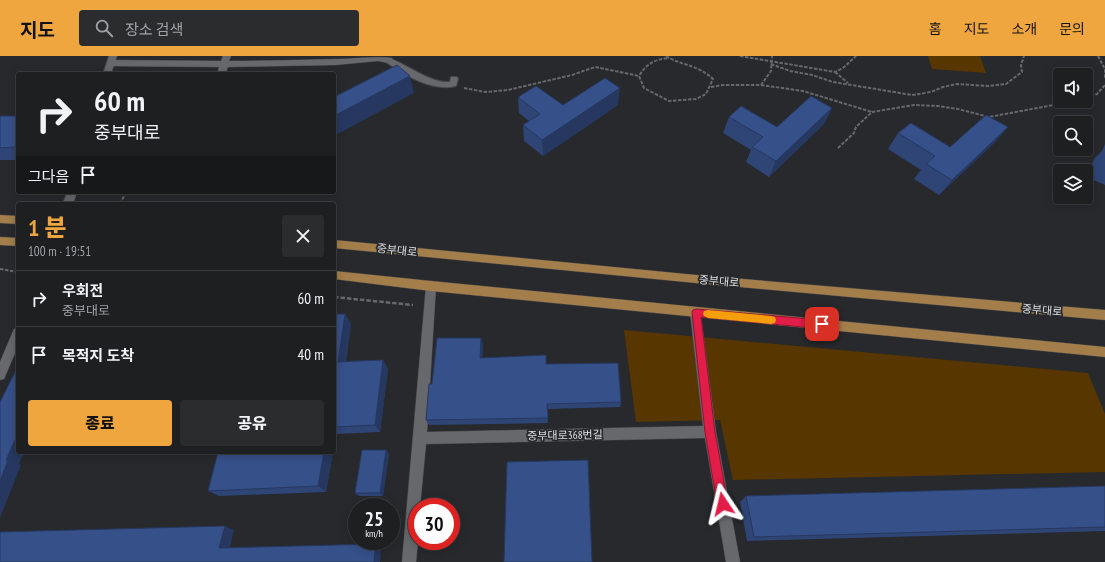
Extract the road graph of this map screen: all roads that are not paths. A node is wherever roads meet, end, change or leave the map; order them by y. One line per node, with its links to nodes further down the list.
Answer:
1 (112, 60): 2 (street); 4 (street)
2 (226, 60): 3 (street); 5 (street)
3 (388, 60): 6 (lane)
4 (108, 72)
5 (222, 72)
6 (454, 79)
7 (0, 219): 8 (main road)
8 (16, 220)
9 (0, 241): 10 (main road)
10 (16, 242)
11 (336, 244): 15 (main road, 중부대로)
12 (336, 275): 13 (main road)
13 (431, 286): 14 (main road); 20 (street)
14 (696, 312): 17 (main road); 19 (street)
15 (1105, 315)
16 (16, 338): 18 (street)
17 (1105, 352)
18 (0, 375)
19 (710, 432): 20 (street, 중부대로368번길); 22 (street)
20 (420, 438): 21 (street)
21 (409, 562)
22 (733, 562)

